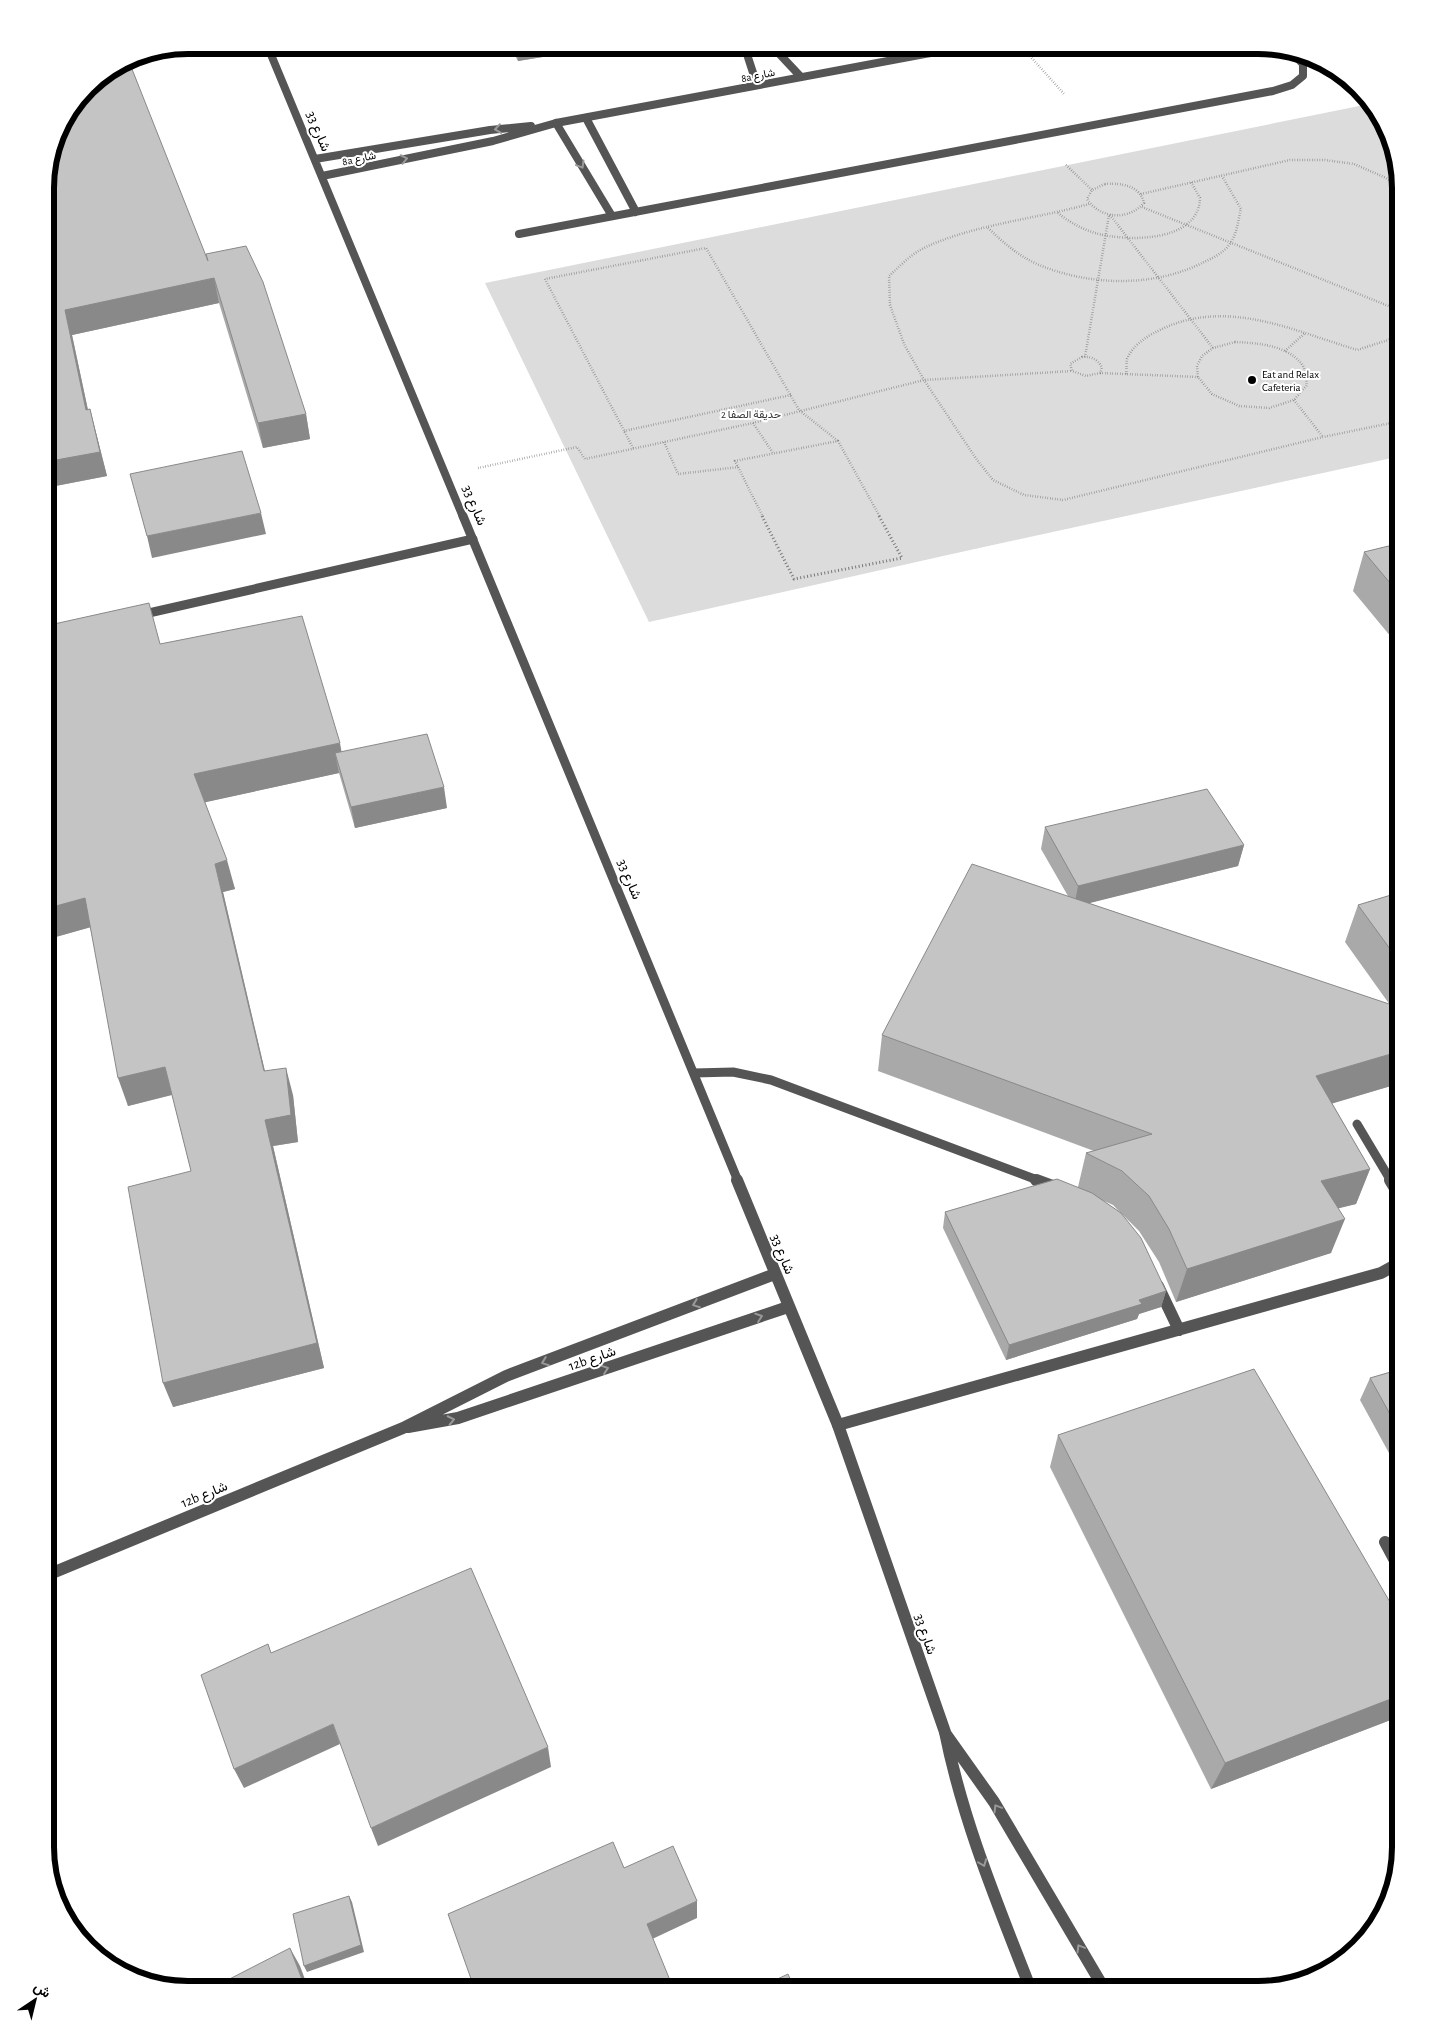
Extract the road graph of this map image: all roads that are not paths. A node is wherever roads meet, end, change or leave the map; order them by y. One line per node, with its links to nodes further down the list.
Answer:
1 (271, 54): 11 (street, شارع 33)
2 (746, 54): 7 (street)
3 (779, 54): 6 (street)
4 (925, 54): 6 (street, 8a شارع)
5 (1300, 61): 13 (street)
6 (801, 77): 7 (street, 8a شارع)
7 (758, 85): 8 (street, 8a شارع)
8 (586, 118): 9 (street, 8a شارع); 13 (street)
9 (556, 123): 10 (street, 8a شارع); 14 (street, one-way to 14)
10 (546, 125): 11 (street, 8a شارع, one-way to 11); 12 (street, 8a شارع, one-way to 10)
11 (315, 159): 12 (street, شارع 33)
12 (322, 176): 16 (street, شارع 33)
13 (636, 212): 14 (street)
14 (612, 216): 15 (street)
15 (519, 234)
16 (473, 540): 17 (street); 18 (street, شارع 33)
17 (131, 617)
18 (694, 1073): 21 (street); 24 (street, شارع 33)
19 (1357, 1124): 20 (street)
20 (1392, 1183)
21 (1065, 1191)
22 (1392, 1267): 26 (street)
23 (1152, 1272): 26 (street)
24 (775, 1274): 25 (street, شارع 33); 28 (street, 12b شارع, one-way to 28)
25 (788, 1307): 27 (street, شارع 33); 28 (street, 12b شارع, one-way to 25)
26 (1179, 1330): 27 (street)
27 (838, 1425): 32 (street, شارع 33)
28 (402, 1428): 31 (street, 12b شارع)
29 (1385, 1542): 30 (street)
30 (1392, 1555)
31 (54, 1572)
32 (945, 1732): 33 (street, شارع 33, one-way to 33); 34 (street, شارع 33, one-way to 32)
33 (1028, 1981)
34 (1100, 1981)

